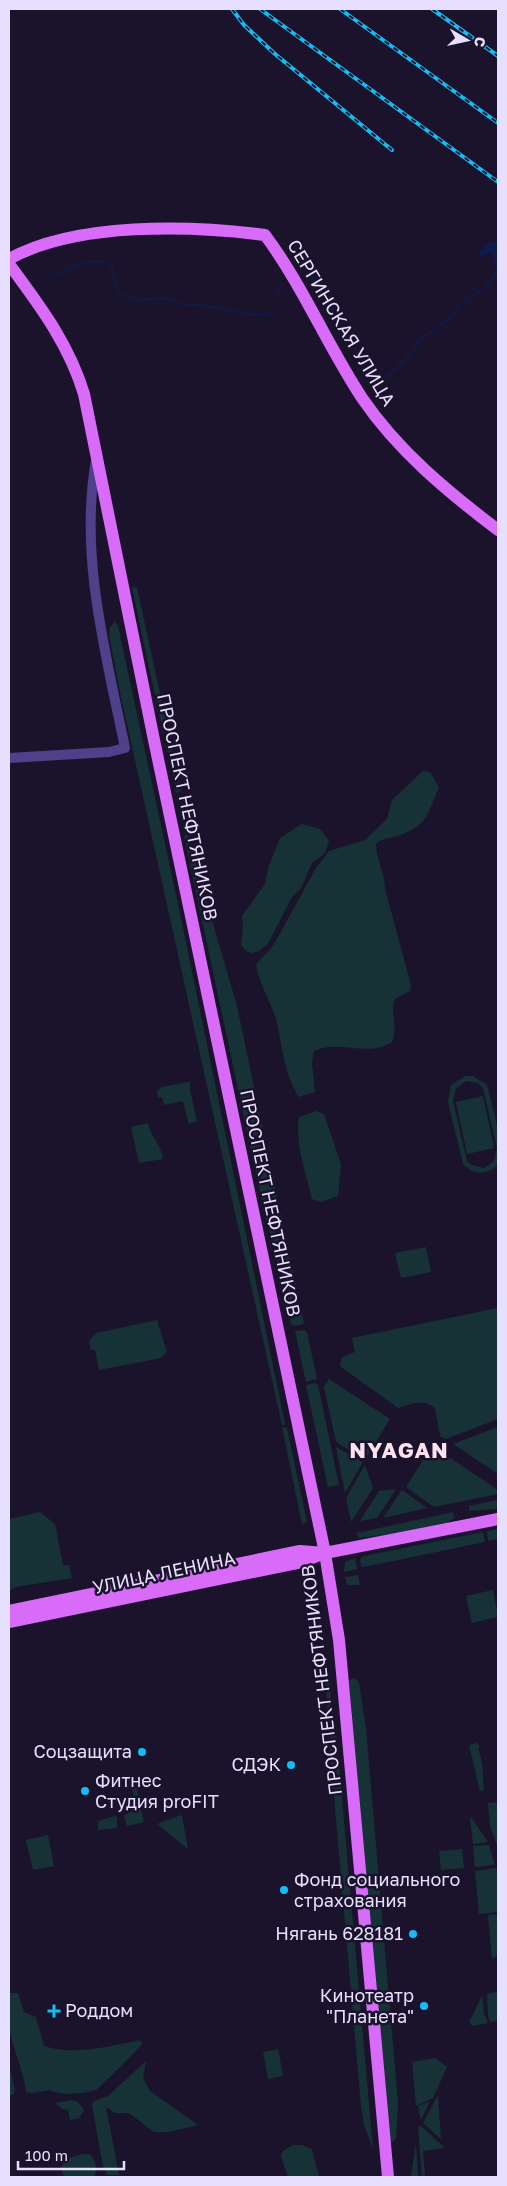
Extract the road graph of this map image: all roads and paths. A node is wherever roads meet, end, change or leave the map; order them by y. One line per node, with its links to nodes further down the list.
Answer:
1 (9, 259): 6 (main road, СЕРГИНСКАЯ УЛИЦА)
2 (9, 264): 3 (main road, ПРОСПЕКТ НЕФТЯНИКОВ)
3 (96, 456): 4 (main road, ПРОСПЕКТ НЕФТЯНИКОВ); 5 (street)
4 (110, 524): 5 (street); 9 (main road, ПРОСПЕКТ НЕФТЯНИКОВ)
5 (90, 530): 7 (street)
6 (498, 530)
7 (9, 758)
8 (498, 1519): 9 (main road, УЛИЦА ЛЕНИНА)
9 (325, 1553): 10 (main road, УЛИЦА ЛЕНИНА); 13 (main road, ПРОСПЕКТ НЕФТЯНИКОВ)
10 (109, 1596): 11 (main road, УЛИЦА ЛЕНИНА); 12 (main road, УЛИЦА ЛЕНИНА)
11 (9, 1611)
12 (9, 1622)
13 (388, 2177)

